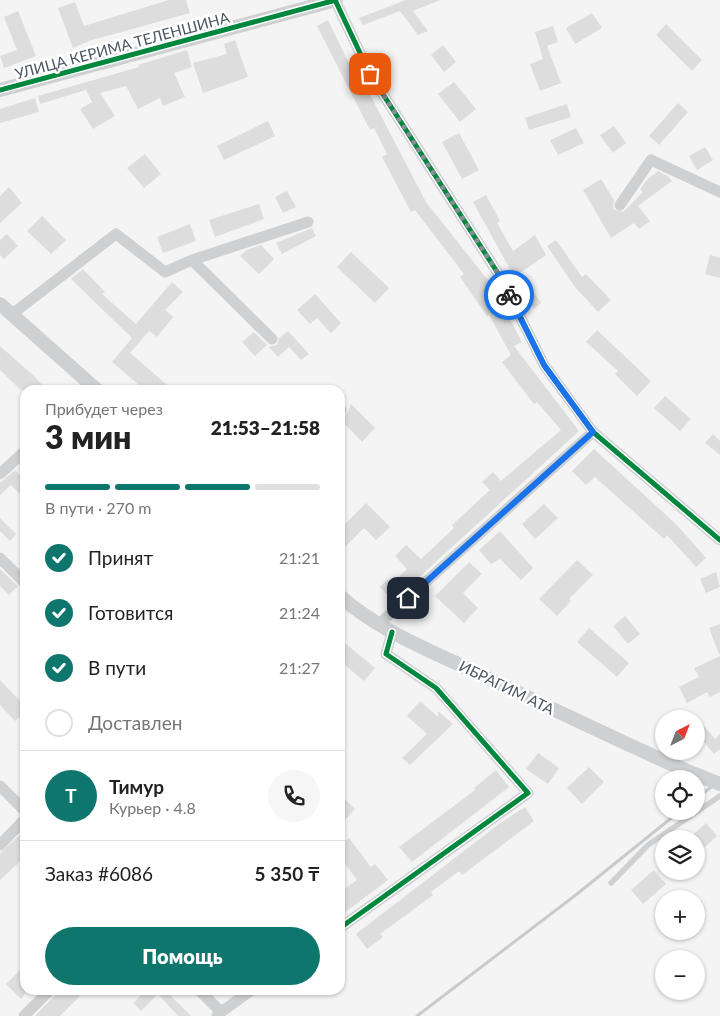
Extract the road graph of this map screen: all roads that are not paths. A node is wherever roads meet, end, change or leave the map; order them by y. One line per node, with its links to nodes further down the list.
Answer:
1 (336, 0): 2 (street, УЛИЦА КЕРИМА ТЕЛЕНШИНА); 11 (street)
2 (0, 90)
3 (720, 192): 4 (street)
4 (620, 205)
5 (308, 222): 6 (street)
6 (192, 260): 8 (street); 9 (street)
7 (0, 304): 8 (street)
8 (11, 315): 10 (street)
9 (272, 339)
10 (89, 385)
11 (593, 432): 14 (street); 18 (street)
12 (20, 456): 13 (street)
13 (0, 474)
14 (720, 540)
15 (0, 558): 16 (street)
16 (20, 579)
17 (345, 600): 18 (street, ИБРАГИМ АТА)
18 (379, 624): 19 (street, ИБРАГИМ АТА)
19 (392, 632): 20 (street, ИБРАГИМ АТА, bridge); 27 (street)
20 (720, 784)
21 (0, 786): 23 (street)
22 (720, 796): 26 (lane)
23 (20, 806)
24 (20, 824): 25 (street)
25 (0, 845)
26 (611, 883)
27 (345, 924)
28 (45, 995): 32 (street)
29 (203, 995): 31 (street)
30 (245, 995): 31 (street)
31 (219, 1014)
32 (24, 1016)

